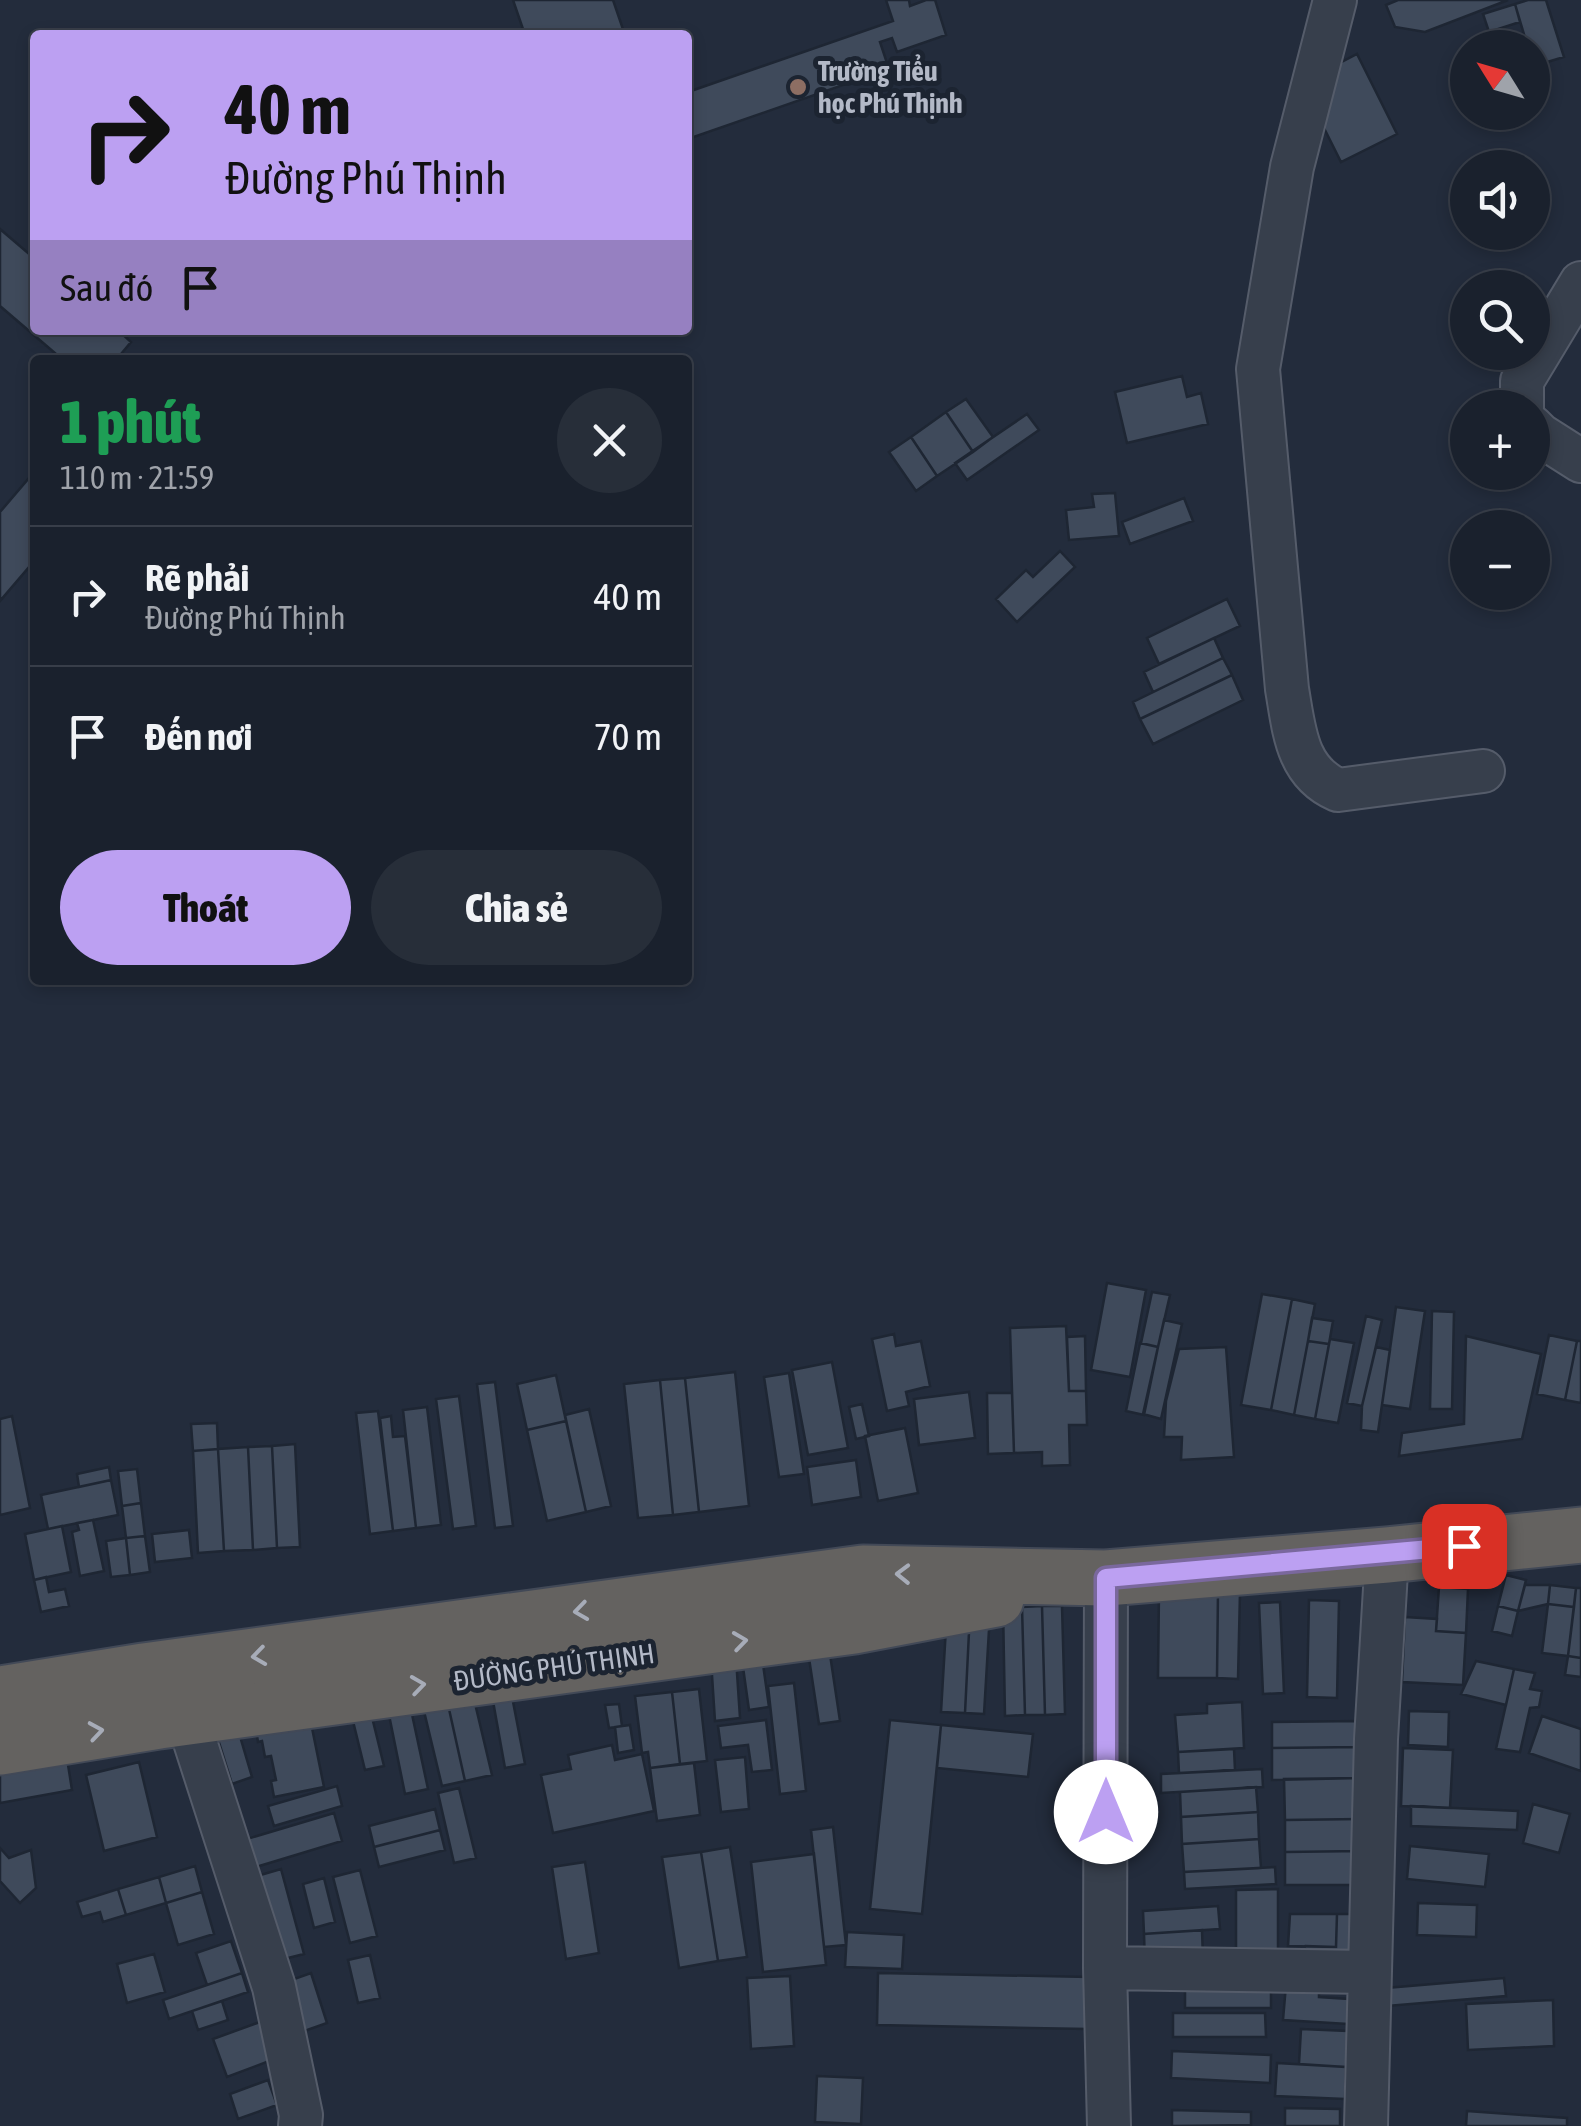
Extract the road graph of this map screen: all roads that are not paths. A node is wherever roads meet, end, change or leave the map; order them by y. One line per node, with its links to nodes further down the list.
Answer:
1 (1335, 0): 6 (street)
2 (1581, 283): 3 (street)
3 (1522, 390)
4 (1550, 441): 5 (street)
5 (1581, 461)
6 (1483, 771)
7 (1581, 1534): 8 (highway, ĐƯỜNG PHÚ THỊNH)
8 (1387, 1554): 9 (highway, ĐƯỜNG PHÚ THỊNH); 14 (street)
9 (1106, 1578): 10 (highway, ĐƯỜNG PHÚ THỊNH, one-way to 10); 11 (highway, ĐƯỜNG PHÚ THỊNH, one-way to 9); 13 (street)
10 (0, 1694)
11 (187, 1717): 12 (highway, ĐƯỜNG PHÚ THỊNH, one-way to 11); 15 (street)
12 (0, 1747)
13 (1105, 1968): 14 (street); 16 (street)
14 (1370, 1972): 17 (street)
15 (300, 2126)
16 (1109, 2126)
17 (1366, 2126)

